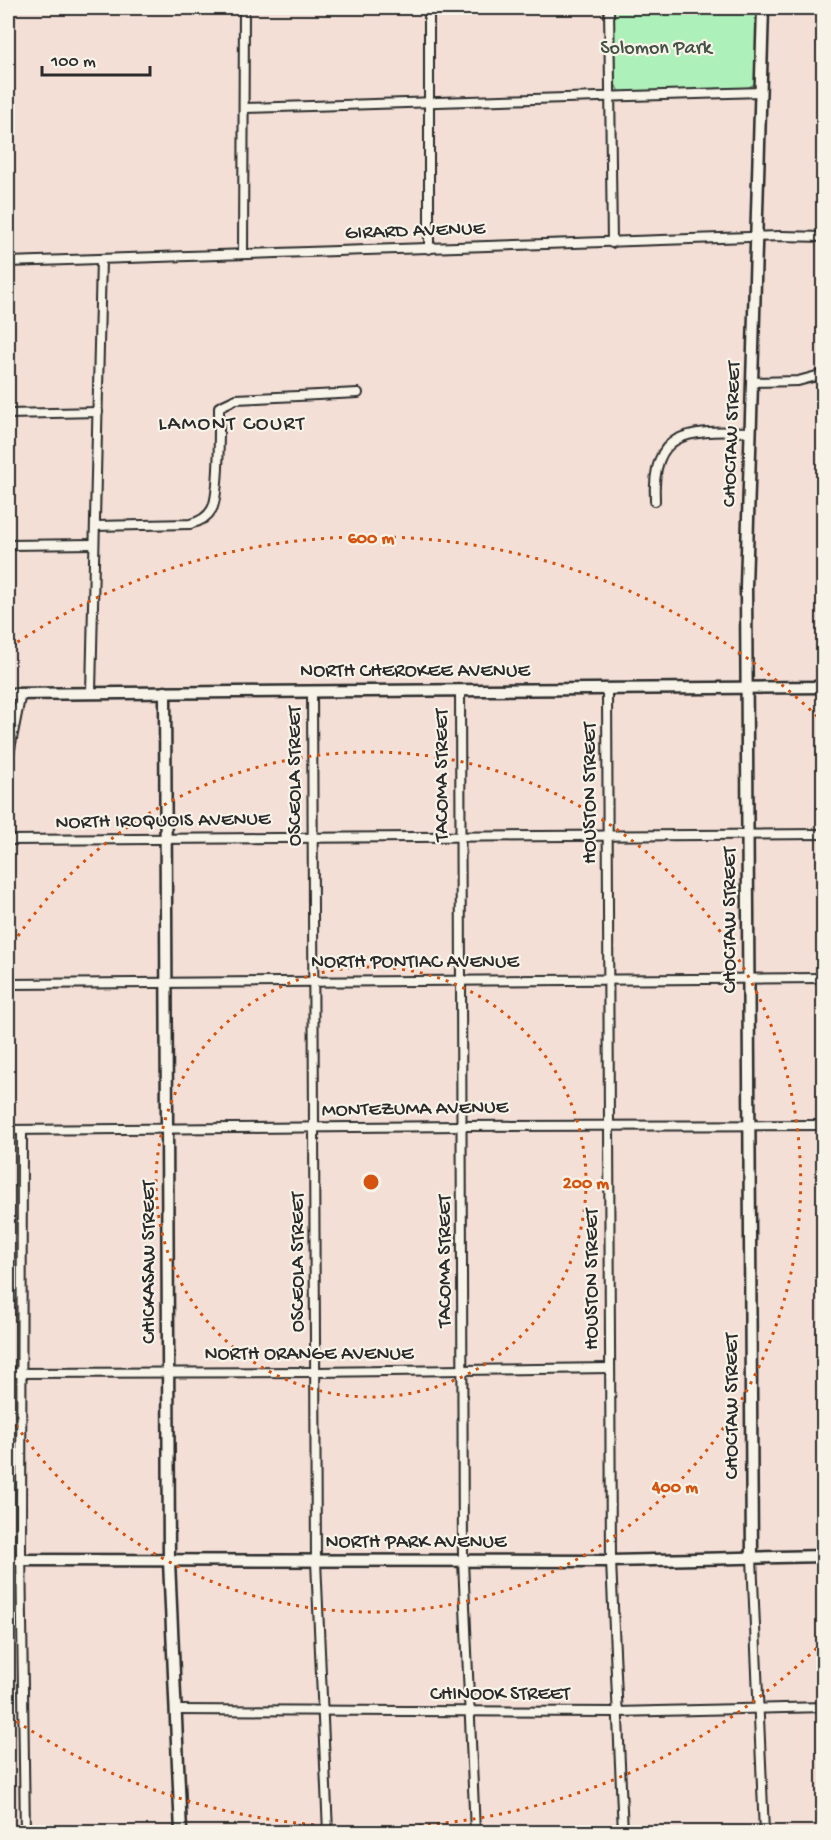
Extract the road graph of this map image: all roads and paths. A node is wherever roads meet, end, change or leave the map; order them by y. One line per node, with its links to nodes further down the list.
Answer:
1 (244, 8): 8 (street)
2 (429, 8): 7 (street)
3 (609, 8): 6 (street)
4 (763, 8): 5 (street, CHOCTAW STREET)
5 (761, 92): 6 (street); 10 (street, CHOCTAW STREET)
6 (610, 97): 7 (street); 11 (street)
7 (429, 103): 8 (street); 12 (street)
8 (244, 108): 13 (street)
9 (824, 237): 10 (street, GIRARD AVENUE)
10 (756, 238): 11 (street, GIRARD AVENUE); 17 (street, CHOCTAW STREET)
11 (612, 243): 12 (street, GIRARD AVENUE)
12 (429, 249): 13 (street, GIRARD AVENUE)
13 (243, 254): 14 (street, GIRARD AVENUE)
14 (101, 259): 15 (street, GIRARD AVENUE); 19 (street)
15 (8, 262)
16 (824, 374): 17 (street)
17 (752, 382): 21 (street, CHOCTAW STREET)
18 (358, 393): 23 (street)
19 (98, 412): 20 (street); 23 (street)
20 (8, 414)
21 (750, 432): 22 (street); 28 (street, CHOCTAW STREET)
22 (655, 501)
23 (95, 526): 24 (street)
24 (94, 544): 25 (street); 31 (street)
25 (8, 545)
26 (824, 687): 28 (street, NORTH CHEROKEE AVENUE)
27 (608, 688): 28 (street, NORTH CHEROKEE AVENUE); 29 (street, NORTH CHEROKEE AVENUE); 39 (street, HOUSTON STREET)
28 (746, 688): 36 (street, CHOCTAW STREET)
29 (460, 690): 30 (street, NORTH CHEROKEE AVENUE); 38 (street, TACOMA STREET)
30 (312, 691): 32 (street, NORTH CHEROKEE AVENUE); 40 (street, OSCEOLA STREET)
31 (91, 692): 32 (street, NORTH CHEROKEE AVENUE); 33 (street, NORTH CHEROKEE AVENUE)
32 (165, 692): 41 (street, CHICKASAW STREET)
33 (21, 693): 34 (street, NORTH CHEROKEE AVENUE); 35 (street)
34 (8, 694)
35 (8, 759)
36 (748, 834): 37 (street, NORTH IROQUOIS AVENUE); 39 (street, NORTH IROQUOIS AVENUE); 43 (street, CHOCTAW STREET)
37 (824, 834)
38 (460, 835): 39 (street, NORTH IROQUOIS AVENUE); 40 (street, NORTH IROQUOIS AVENUE); 46 (street, TACOMA STREET)
39 (607, 835): 45 (street, HOUSTON STREET)
40 (313, 837): 41 (street, NORTH IROQUOIS AVENUE); 47 (street, OSCEOLA STREET)
41 (166, 839): 42 (street, NORTH IROQUOIS AVENUE); 48 (street, CHICKASAW STREET)
42 (8, 840)
43 (749, 978): 44 (street, NORTH PONTIAC AVENUE); 45 (street, NORTH PONTIAC AVENUE); 50 (street, CHOCTAW STREET)
44 (824, 978)
45 (608, 979): 46 (street, NORTH PONTIAC AVENUE); 53 (street, HOUSTON STREET)
46 (461, 980): 47 (street, NORTH PONTIAC AVENUE); 52 (street, TACOMA STREET)
47 (314, 981): 48 (street, NORTH PONTIAC AVENUE); 55 (street, OSCEOLA STREET)
48 (166, 982): 49 (street, NORTH PONTIAC AVENUE); 54 (street, CHICKASAW STREET)
49 (8, 984)
50 (750, 1125): 51 (street, MONTEZUMA AVENUE); 53 (street, MONTEZUMA AVENUE); 65 (street, CHOCTAW STREET)
51 (824, 1125)
52 (461, 1126): 53 (street, MONTEZUMA AVENUE); 55 (street, MONTEZUMA AVENUE); 59 (street, TACOMA STREET)
53 (609, 1126): 58 (street, HOUSTON STREET)
54 (167, 1128): 55 (street, MONTEZUMA AVENUE); 57 (street, MONTEZUMA AVENUE); 60 (street, CHICKASAW STREET)
55 (314, 1128): 61 (street, OSCEOLA STREET)
56 (8, 1130): 57 (street, MONTEZUMA AVENUE)
57 (22, 1130): 63 (street)
58 (610, 1368): 59 (street, NORTH ORANGE AVENUE); 71 (street, HOUSTON STREET)
59 (463, 1370): 61 (street, NORTH ORANGE AVENUE); 70 (street, TACOMA STREET)
60 (168, 1372): 61 (street, NORTH ORANGE AVENUE); 63 (street, NORTH ORANGE AVENUE); 68 (street, CHICKASAW STREET)
61 (316, 1372): 69 (street, OSCEOLA STREET)
62 (8, 1373): 63 (street, NORTH ORANGE AVENUE)
63 (21, 1373): 67 (street)
64 (824, 1556): 65 (street, NORTH PARK AVENUE)
65 (752, 1558): 71 (street, NORTH PARK AVENUE); 73 (street, CHOCTAW STREET)
66 (8, 1560): 67 (street, NORTH PARK AVENUE)
67 (21, 1560): 68 (street, NORTH PARK AVENUE); 78 (street)
68 (169, 1561): 69 (street, NORTH PARK AVENUE); 74 (street, CHICKASAW STREET)
69 (316, 1561): 70 (street, NORTH PARK AVENUE); 75 (street, OSCEOLA STREET)
70 (463, 1562): 71 (street, NORTH PARK AVENUE); 76 (street, TACOMA STREET)
71 (611, 1562): 77 (street, HOUSTON STREET)
72 (824, 1707): 73 (street, CHINOOK STREET)
73 (758, 1708): 77 (street, CHINOOK STREET); 83 (street, CHOCTAW STREET)
74 (176, 1710): 75 (street, CHINOOK STREET); 79 (street, CHICKASAW STREET)
75 (323, 1711): 76 (street, CHINOOK STREET); 80 (street, OSCEOLA STREET)
76 (470, 1712): 77 (street, CHINOOK STREET); 81 (street, TACOMA STREET)
77 (617, 1712): 82 (street, HOUSTON STREET)
78 (25, 1833)
79 (181, 1833)
80 (328, 1833)
81 (475, 1833)
82 (623, 1833)
83 (764, 1833)

